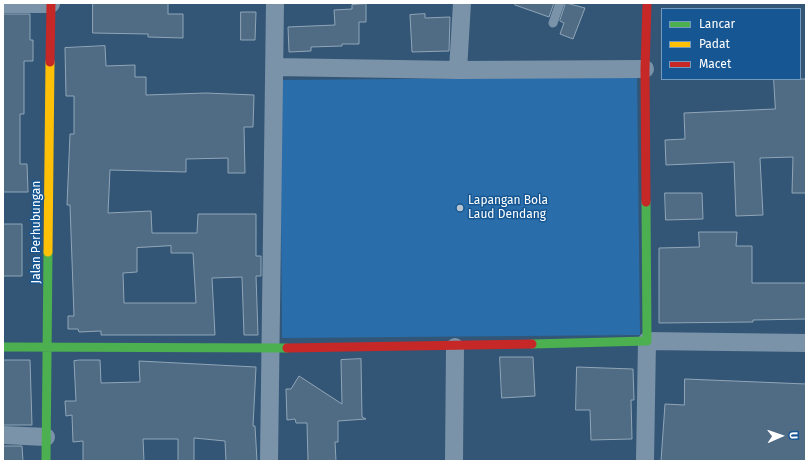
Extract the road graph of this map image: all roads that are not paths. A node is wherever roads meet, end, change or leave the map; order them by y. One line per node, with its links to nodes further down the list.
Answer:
1 (275, 3): 8 (street)
2 (462, 3): 10 (street)
3 (560, 3): 7 (lane)
4 (647, 3): 9 (street)
5 (3, 4): 6 (street)
6 (51, 4): 15 (street, Jalan Perhubungan)
7 (552, 23)
8 (275, 68): 10 (street); 16 (street)
9 (645, 69): 10 (street); 11 (street)
10 (458, 70)
11 (646, 342): 12 (street); 13 (street); 22 (street)
12 (806, 344)
13 (454, 347): 16 (street); 21 (street)
14 (3, 348): 15 (street)
15 (48, 348): 16 (street); 18 (street, Jalan Perhubungan)
16 (270, 349): 20 (street)
17 (3, 436): 18 (street)
18 (46, 437): 19 (street, Jalan Perhubungan)
19 (46, 461)
20 (269, 461)
21 (454, 461)
22 (645, 461)

